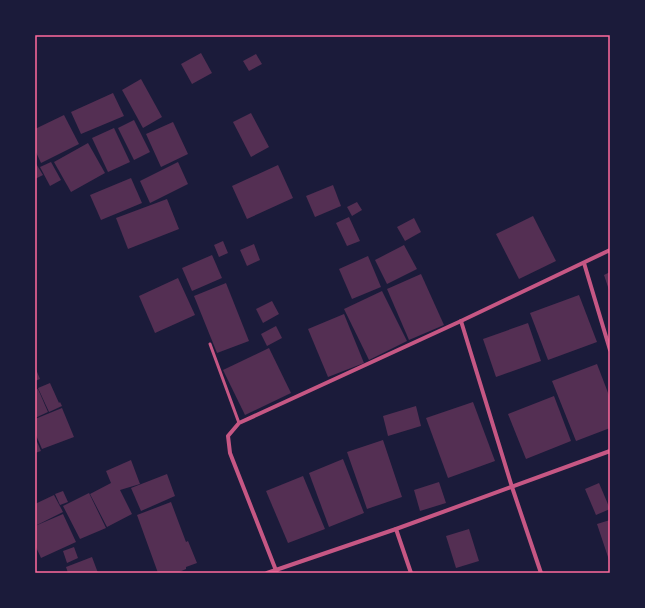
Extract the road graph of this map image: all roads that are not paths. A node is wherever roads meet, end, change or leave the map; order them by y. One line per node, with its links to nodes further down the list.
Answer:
1 (610, 250): 2 (street)
2 (584, 263): 3 (street); 5 (street)
3 (461, 321): 6 (street); 8 (street)
4 (210, 344): 6 (lane)
5 (610, 350)
6 (239, 423): 10 (street)
7 (610, 451): 8 (street)
8 (512, 487): 9 (street); 13 (street)
9 (396, 530): 10 (street); 12 (street)
10 (276, 571): 11 (street)
11 (267, 573)
12 (411, 573)
13 (541, 573)

